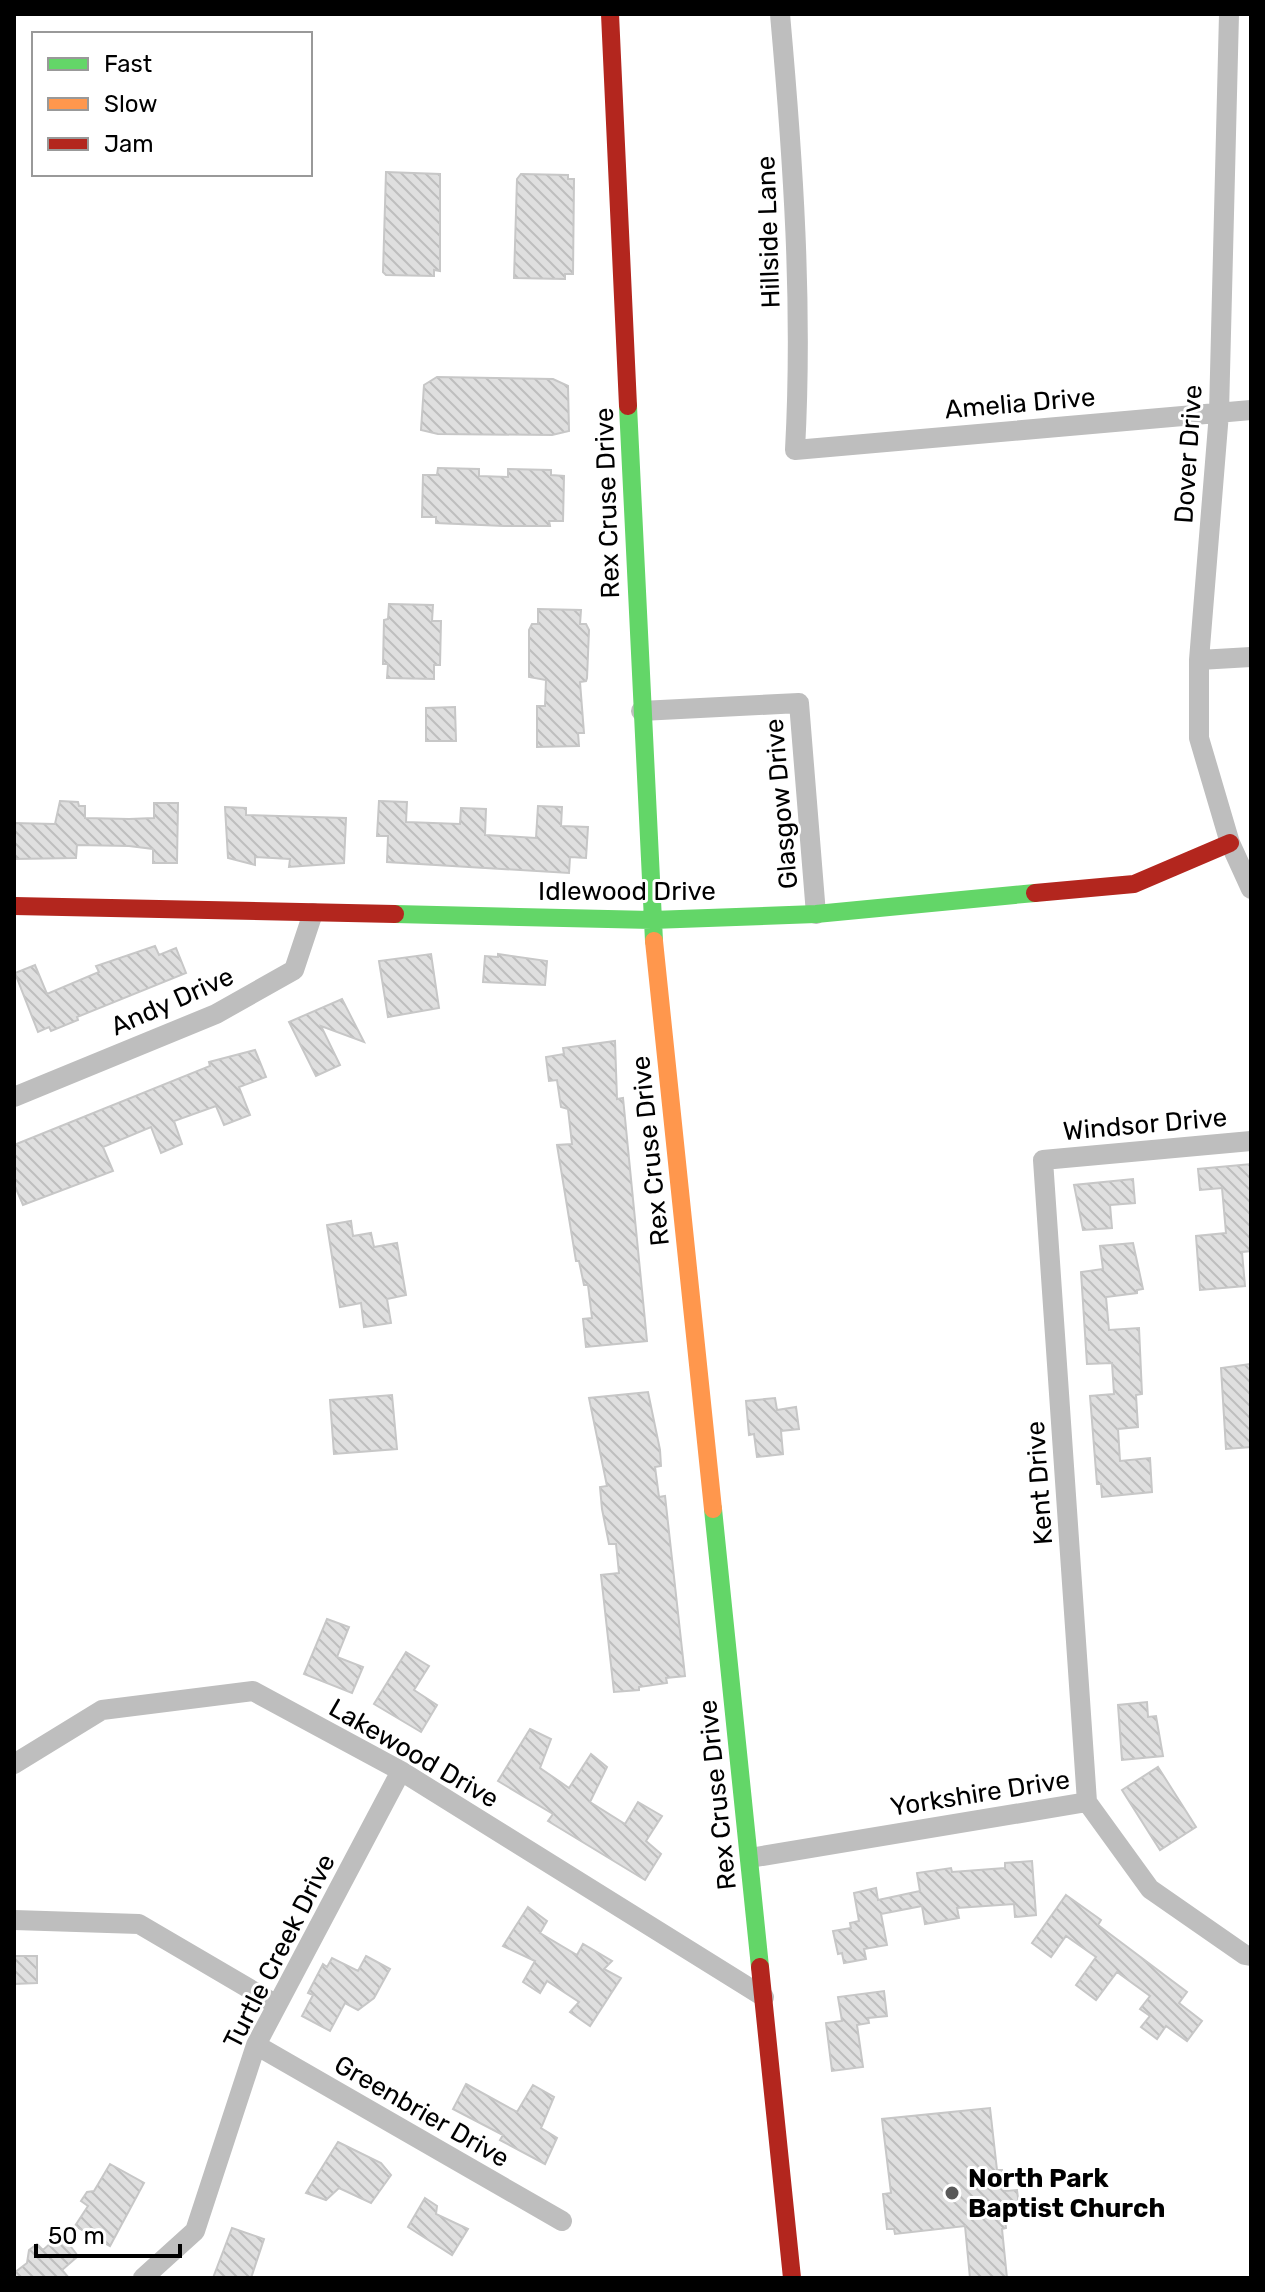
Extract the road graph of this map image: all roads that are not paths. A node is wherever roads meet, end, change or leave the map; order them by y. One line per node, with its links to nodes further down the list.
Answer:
1 (610, 14): 9 (street, Rex Cruse Drive)
2 (780, 14): 6 (street, Hillside Lane)
3 (1229, 14): 5 (street, Dover Drive)
4 (1251, 410): 5 (street, Amelia Drive)
5 (1219, 413): 6 (street, Amelia Drive); 8 (street, Dover Drive)
6 (795, 450)
7 (1251, 657): 8 (street)
8 (1199, 660): 10 (street, Dover Drive)
9 (641, 711): 14 (street, Glasgow Drive); 15 (street, Rex Cruse Drive)
10 (1230, 843): 11 (street, Dover Drive); 14 (street, Idlewood Drive)
11 (1251, 889)
12 (14, 906): 13 (street, Idlewood Drive)
13 (313, 913): 15 (street, Idlewood Drive); 16 (street, Andy Drive)
14 (816, 914): 15 (street, Idlewood Drive)
15 (652, 920): 22 (street, Rex Cruse Drive)
16 (14, 1097)
17 (1251, 1141): 18 (street, Windsor Drive)
18 (1043, 1160): 21 (street, Kent Drive)
19 (14, 1764): 20 (street, Lakewood Drive)
20 (401, 1771): 25 (street, Lakewood Drive); 26 (street, Turtle Creek Drive)
21 (1087, 1802): 22 (street, Yorkshire Drive); 24 (street, Yorkshire Drive)
22 (750, 1858): 25 (street, Rex Cruse Drive)
23 (14, 1920): 26 (street)
24 (1251, 1956)
25 (764, 1997): 30 (street, Rex Cruse Drive)
26 (277, 2005): 27 (street, Turtle Creek Drive)
27 (256, 2045): 28 (street, Greenbrier Drive); 29 (street, Turtle Creek Drive)
28 (562, 2221)
29 (143, 2278)
30 (792, 2278)

